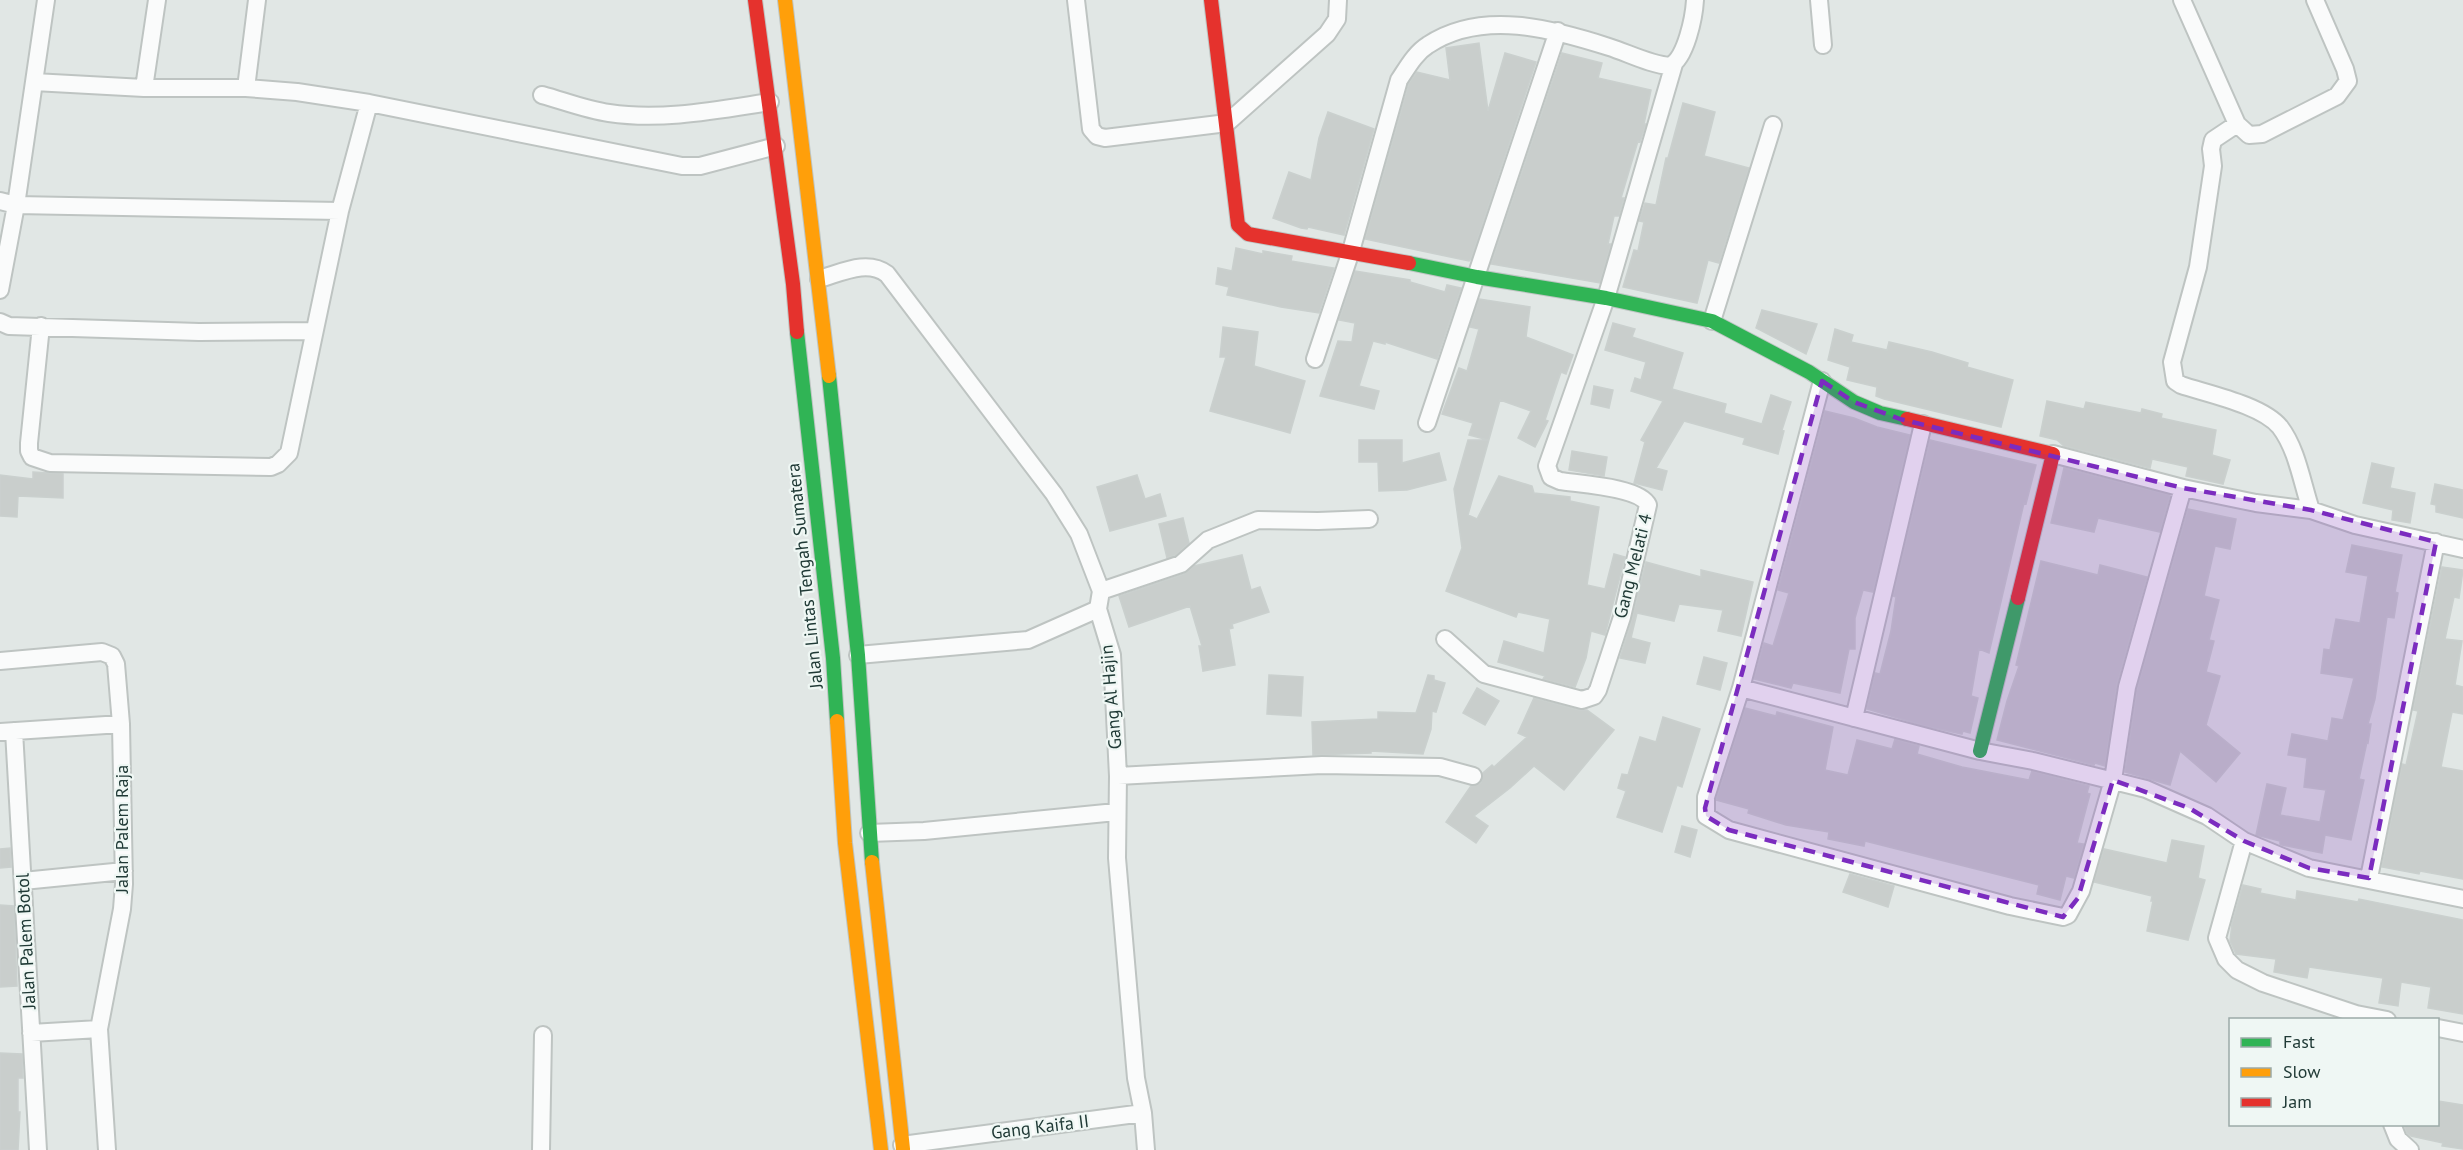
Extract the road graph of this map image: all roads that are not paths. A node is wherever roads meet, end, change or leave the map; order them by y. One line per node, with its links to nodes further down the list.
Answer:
1 (46, 0): 16 (street)
2 (157, 0): 17 (street)
3 (257, 0): 18 (street)
4 (755, 0): 21 (main road, Jalan Lintas Tengah Sumatera)
5 (785, 0): 30 (main road)
6 (1076, 0): 22 (street)
7 (1211, 0): 22 (main road)
8 (1338, 0): 22 (street)
9 (1695, 0): 15 (street)
10 (1819, 0): 14 (street)
11 (2182, 0): 23 (street)
12 (2314, 0): 23 (street)
13 (1558, 31): 15 (street); 28 (street); 29 (street)
14 (1823, 45)
15 (1676, 63): 32 (street)
16 (34, 82): 17 (street); 26 (street)
17 (144, 88): 18 (street)
18 (246, 88): 20 (street)
19 (542, 95): 21 (street)
20 (369, 102): 25 (street); 27 (street)
21 (770, 102): 25 (main road, Jalan Lintas Tengah Sumatera)
22 (1227, 123): 28 (main road)
23 (2237, 124): 43 (street)
24 (1773, 125): 33 (street)
25 (776, 146): 79 (main road, Jalan Lintas Tengah Sumatera)
26 (8, 203): 27 (street); 31 (street)
27 (340, 211): 36 (street)
28 (1351, 251): 29 (main road); 37 (street)
29 (1477, 277): 32 (main road); 39 (street)
30 (819, 279): 47 (street); 50 (main road)
31 (0, 290)
32 (1606, 298): 33 (main road); 49 (street, Gang Melati 4)
33 (1712, 321): 38 (main road)
34 (0, 322): 35 (street)
35 (41, 326): 36 (street); 36 (street)
36 (313, 332)
37 (1315, 359)
38 (1822, 381): 40 (main road); 52 (street)
39 (1427, 423)
40 (1923, 424): 41 (main road); 53 (street)
41 (2053, 454): 42 (street); 56 (main road)
42 (2183, 488): 43 (street); 59 (street)
43 (2311, 510): 45 (street)
44 (1369, 519): 47 (street)
45 (2436, 542): 46 (street); 64 (street)
46 (2463, 549)
47 (1101, 591): 48 (street, Gang Al Hajin)
48 (1098, 609): 50 (street); 57 (street, Gang Al Hajin)
49 (1444, 639)
50 (858, 655): 61 (main road)
51 (0, 661): 54 (street, Jalan Palem Raja)
52 (1741, 688): 53 (street); 59 (street)
53 (1854, 718): 56 (street)
54 (121, 724): 55 (street); 63 (street, Jalan Palem Raja)
55 (7, 731): 65 (street, Jalan Palem Botol)
56 (1980, 751): 59 (street)
57 (1118, 776): 58 (street); 60 (street, Gang Al Hajin)
58 (1473, 776)
59 (2113, 780): 62 (street)
60 (1116, 812): 61 (street); 73 (street, Gang Al Hajin)
61 (869, 833): 75 (main road)
62 (2244, 842): 64 (street); 67 (street)
63 (124, 870): 65 (street); 69 (street, Jalan Palem Raja)
64 (2369, 878): 66 (street)
65 (23, 881): 71 (street, Jalan Palem Botol)
66 (2463, 899)
67 (2357, 1017)
68 (2439, 1028): 70 (street)
69 (99, 1029): 71 (street); 77 (street, Jalan Palem Raja)
70 (2463, 1033)
71 (31, 1034): 76 (street, Jalan Palem Botol)
72 (543, 1035): 78 (street)
73 (1143, 1113): 75 (street, Gang Kaifa II); 80 (street, Gang Al Hajin)
74 (2392, 1126): 81 (street)
75 (902, 1147)
76 (38, 1150)
77 (107, 1150)
78 (541, 1150)
79 (881, 1150)
80 (1146, 1150)
81 (2410, 1150)

